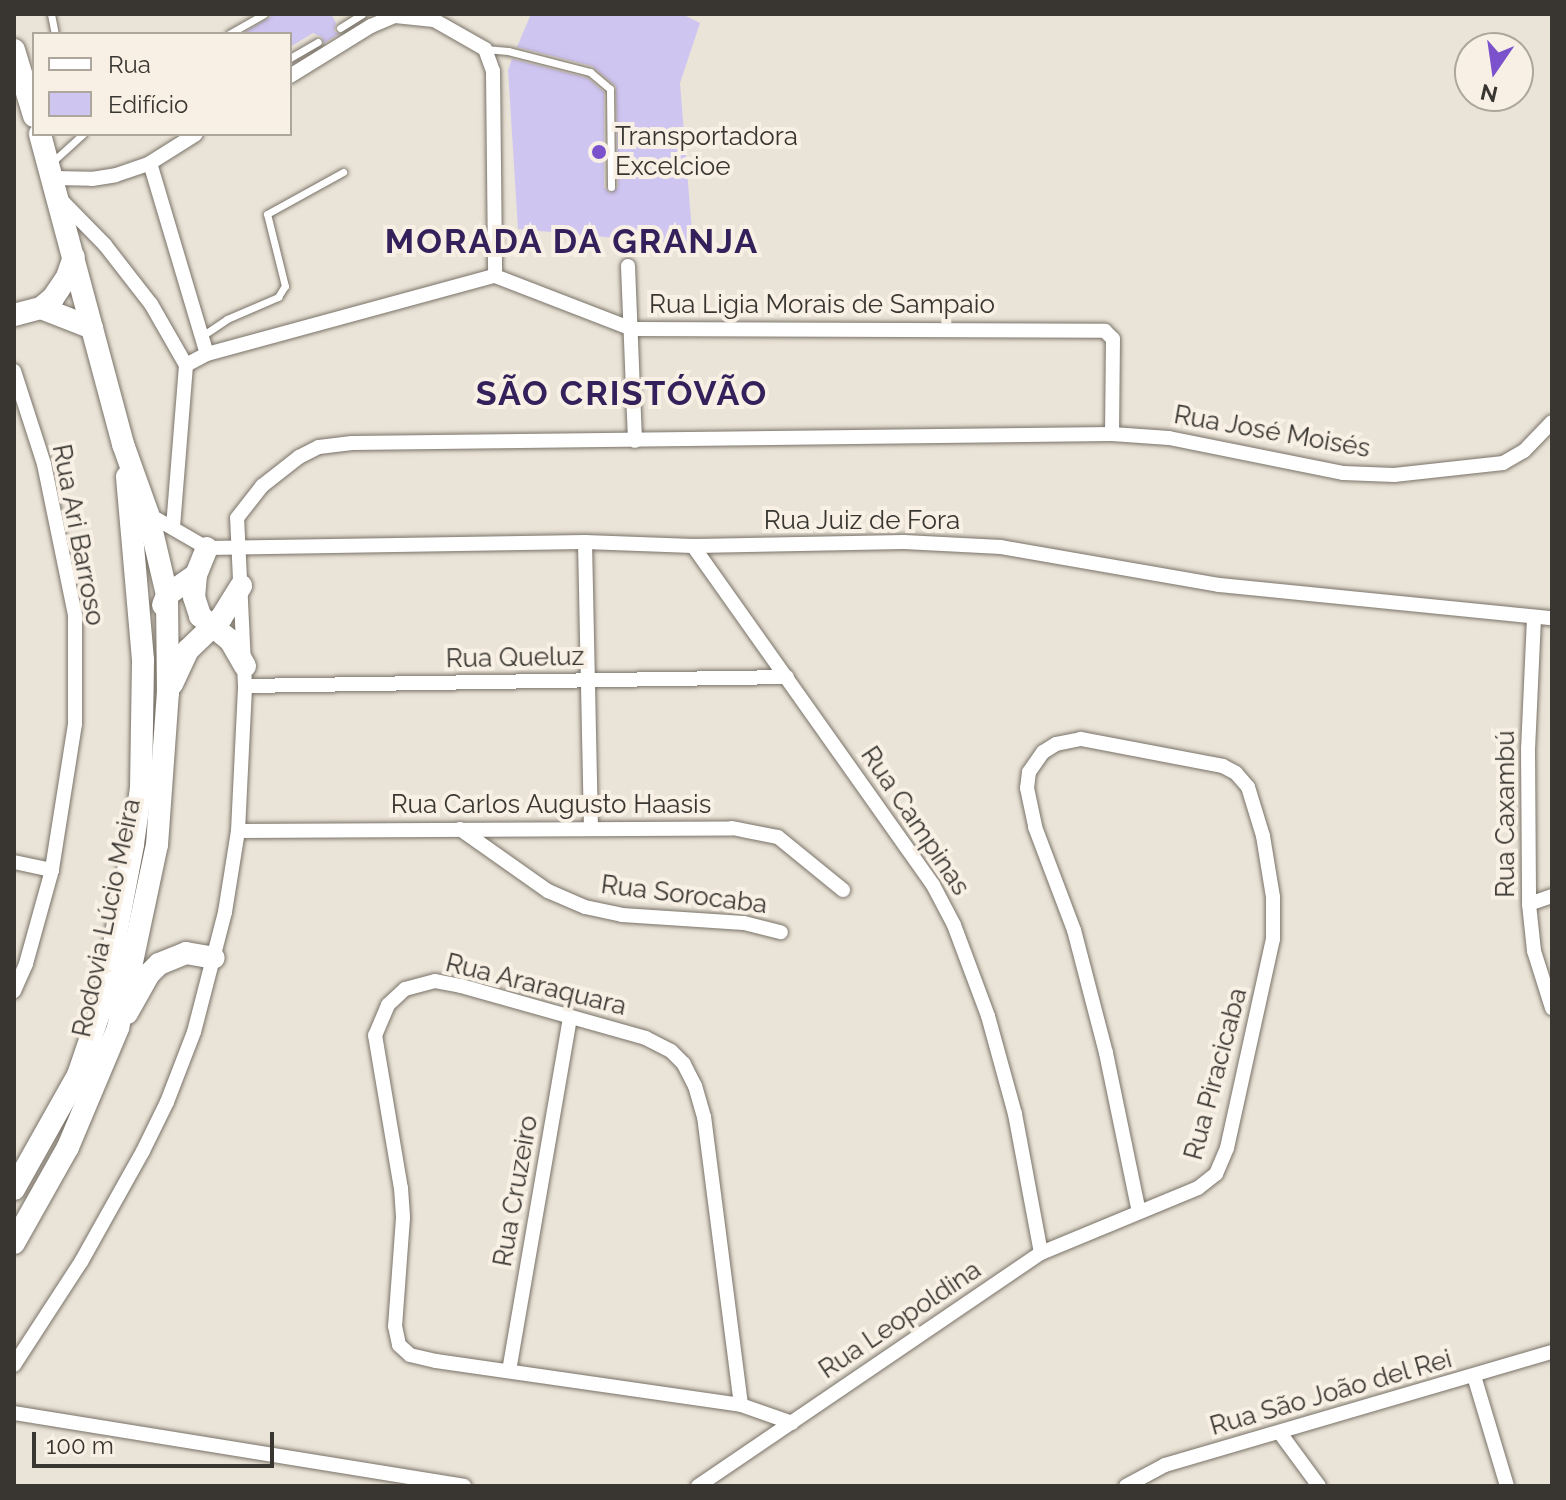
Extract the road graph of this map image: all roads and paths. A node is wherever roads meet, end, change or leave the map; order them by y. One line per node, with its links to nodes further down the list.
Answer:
1 (264, 14): 4 (lane)
2 (362, 14): 3 (lane)
3 (340, 28)
4 (232, 32)
5 (318, 42): 8 (lane)
6 (485, 49): 9 (street); 17 (lane); 20 (street)
7 (14, 50): 10 (main road, Rodovia Lúcio Meira)
8 (292, 57)
9 (292, 75)
10 (32, 106)
11 (41, 136): 16 (main road, Rodovia Lúcio Meira)
12 (82, 136): 16 (lane)
13 (193, 136): 14 (street)
14 (150, 163): 16 (street); 25 (street)
15 (343, 172): 25 (lane)
16 (53, 180): 18 (main road, Rodovia Lúcio Meira); 27 (street)
17 (611, 187)
18 (74, 257): 21 (main road); 23 (main road, Rodovia Lúcio Meira)
19 (628, 266): 24 (street)
20 (495, 276): 24 (street, Rua Ligia Morais de Sampaio); 26 (street)
21 (41, 308): 22 (main road); 23 (main road)
22 (14, 315)
23 (92, 328): 32 (main road, Rodovia Lúcio Meira)
24 (632, 329): 30 (street, Rua Ligia Morais de Sampaio); 31 (street)
25 (202, 336): 26 (street)
26 (207, 354): 27 (street)
27 (186, 365): 34 (street)
28 (14, 371): 54 (street, Rua Ari Barroso)
29 (1552, 422): 30 (street, Rua José Moisés)
30 (1112, 434): 31 (street, Rua José Moisés)
31 (635, 441): 38 (street, Rua José Moisés)
32 (123, 444): 33 (main road, Rodovia Lúcio Meira); 49 (main road, Rodovia Lúcio Meira)
33 (148, 514): 34 (street); 41 (main road, Rodovia Lúcio Meira)
34 (173, 527): 37 (street)
35 (585, 542): 36 (street, Rua Juiz de Fora); 38 (street, Rua Juiz de Fora); 47 (street)
36 (693, 546): 42 (street, Rua Juiz de Fora); 46 (street, Rua Campinas)
37 (207, 548): 38 (street, Rua Juiz de Fora); 39 (main road)
38 (238, 548): 40 (street, Rua José Moisés)
39 (196, 575): 41 (main road); 44 (main road)
40 (241, 586): 44 (main road); 45 (street, Rua José Moisés)
41 (167, 595): 48 (main road, Rodovia Lúcio Meira); 49 (main road)
42 (1534, 618): 43 (street, Rua Juiz de Fora); 57 (street, Rua Caxambú)
43 (1552, 618)
44 (209, 627): 45 (main road); 48 (main road)
45 (245, 676): 47 (street, Rua Queluz); 52 (street, Rua José Moisés)
46 (787, 677): 47 (street, Rua Queluz); 67 (street, Rua Campinas)
47 (587, 681): 50 (street)
48 (168, 693): 63 (main road, Rodovia Lúcio Meira)
49 (141, 788): 64 (main road, Rodovia Lúcio Meira)
50 (591, 827): 51 (street, Rua Carlos Augusto Haasis); 55 (street, Rua Carlos Augusto Haasis)
51 (459, 829): 52 (street, Rua Carlos Augusto Haasis); 58 (street, Rua Sorocaba)
52 (238, 831): 59 (street, Rua José Moisés)
53 (14, 862): 54 (street)
54 (52, 870): 60 (street, Rua Ari Barroso)
55 (843, 890)
56 (1552, 896): 57 (street)
57 (1529, 904): 61 (street, Rua Caxambú)
58 (781, 932)
59 (214, 958): 63 (main road); 69 (street, Rua José Moisés)
60 (14, 991)
61 (1552, 1008)
62 (570, 1019): 70 (street, Rua Cruzeiro); 70 (street, Rua Araraquara); 72 (street, Rua Araraquara)
63 (118, 1028): 66 (main road, Rodovia Lúcio Meira)
64 (14, 1189)
65 (1139, 1212): 65 (street, Rua Piracicaba); 67 (street, Rua Leopoldina)
66 (14, 1243)
67 (1041, 1253): 74 (street, Rua Leopoldina)
68 (1552, 1352): 71 (street, Rua São João del Rei)
69 (14, 1365)
70 (509, 1371): 72 (street, Rua Araraquara)
71 (1474, 1376): 75 (street, Rua São João del Rei); 80 (street)
72 (741, 1405): 74 (street, Rua Araraquara)
73 (14, 1413): 76 (street)
74 (792, 1423): 77 (street, Rua Leopoldina)
75 (1280, 1433): 78 (street, Rua São João del Rei); 79 (street)
76 (464, 1486)
77 (698, 1486)
78 (1126, 1486)
79 (1319, 1486)
80 (1507, 1486)

